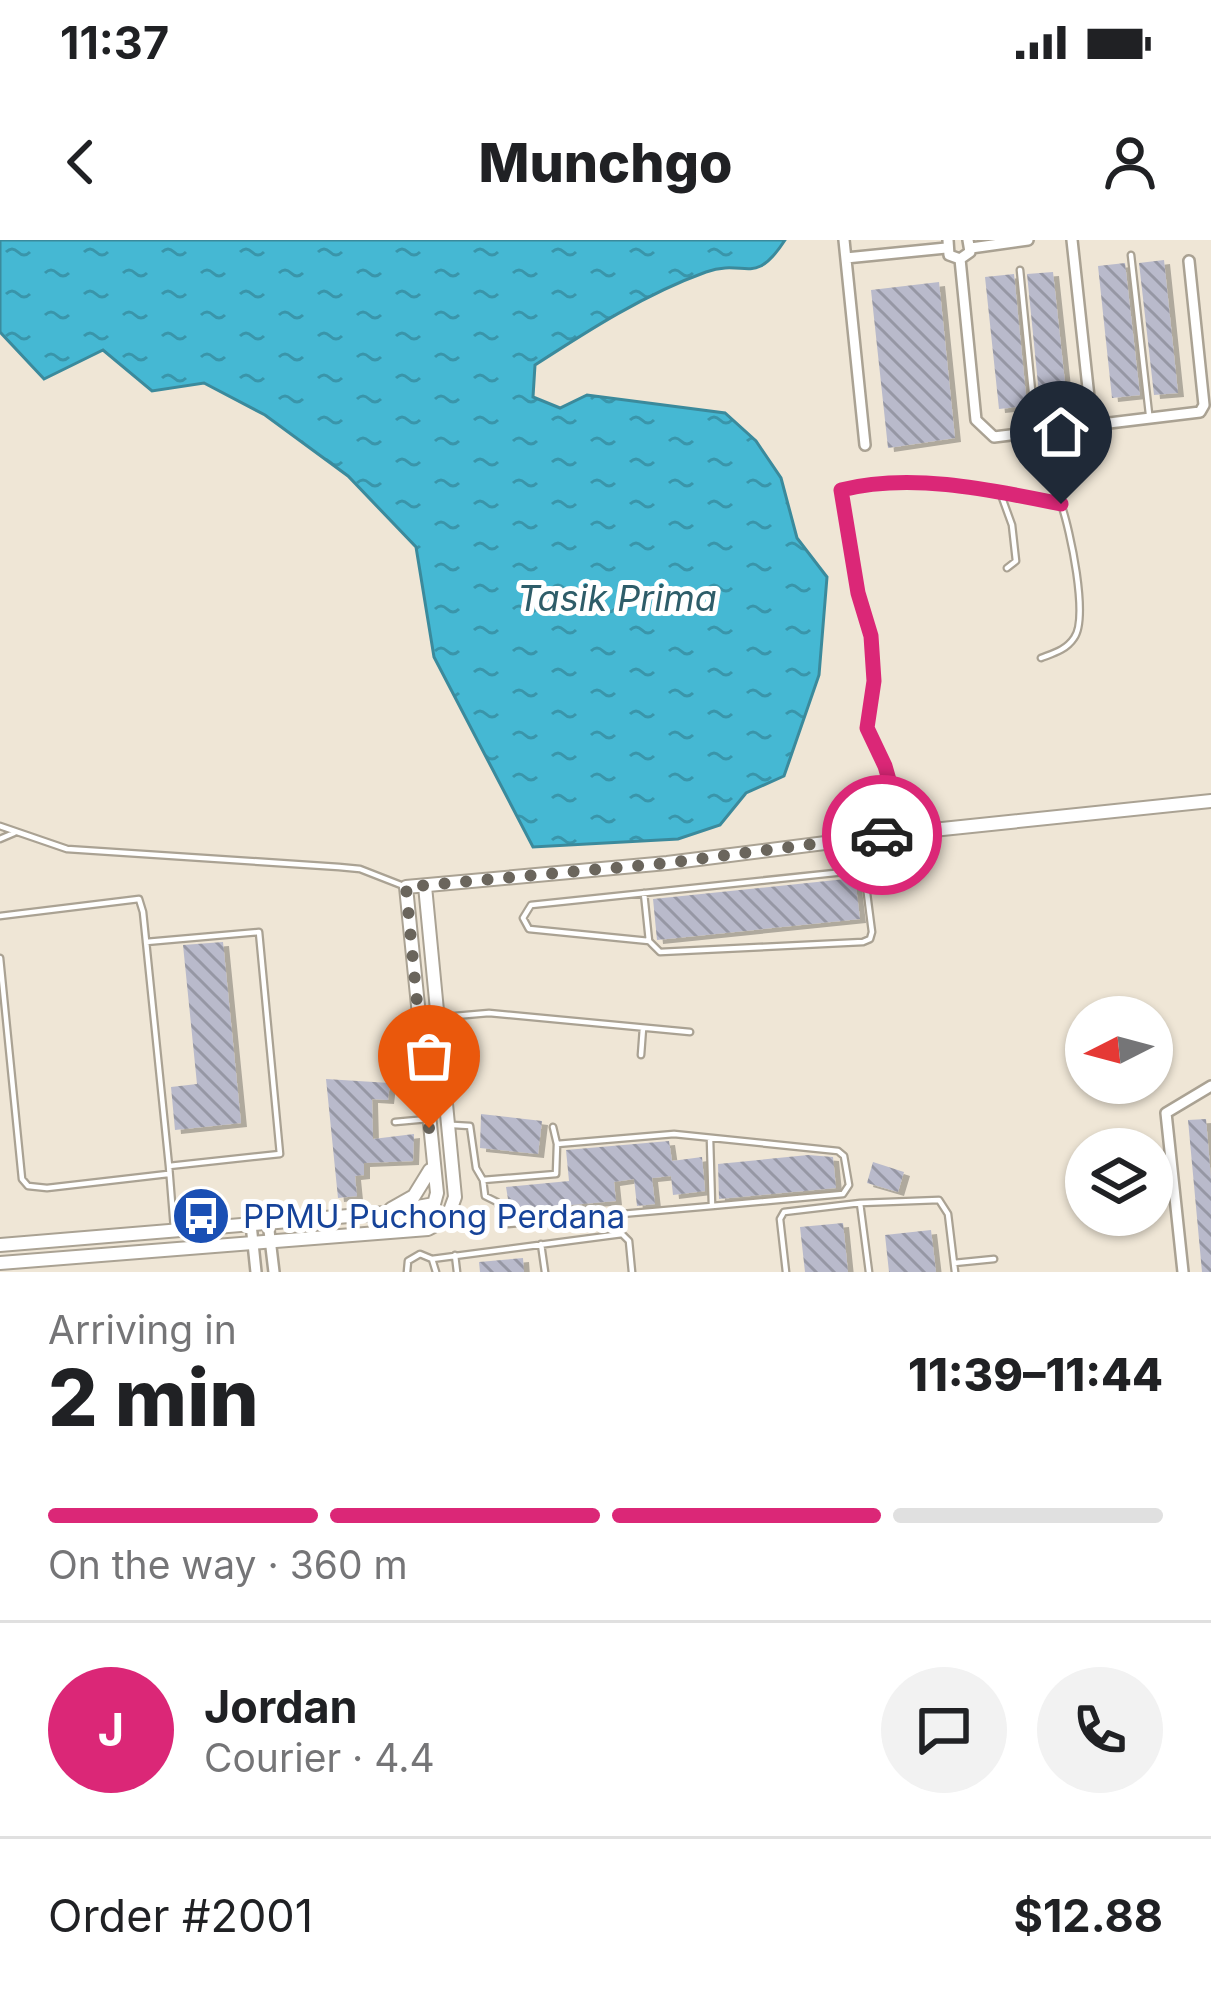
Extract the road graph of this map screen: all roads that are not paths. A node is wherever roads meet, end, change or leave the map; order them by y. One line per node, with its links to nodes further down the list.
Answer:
1 (844, 240): 7 (street)
2 (1028, 240): 5 (street)
3 (1072, 240): 12 (street)
4 (947, 244): 7 (street); 8 (street)
5 (970, 244): 8 (street)
6 (1131, 255): 11 (lane)
7 (846, 258): 14 (street)
8 (960, 259): 13 (street)
9 (1189, 261): 11 (street)
10 (1019, 270): 13 (lane)
11 (1150, 420): 12 (street)
12 (1092, 425): 13 (street)
13 (1036, 431)
14 (865, 445)
15 (1000, 491): 16 (lane); 17 (lane); 20 (lane)
16 (1007, 568)
17 (1041, 658)
18 (1211, 801): 20 (main road)
19 (0, 826): 21 (lane)
20 (904, 832): 22 (main road)
21 (14, 833): 23 (lane); 26 (lane)
22 (860, 838): 24 (lane); 25 (main road)
23 (0, 839)
24 (863, 870): 27 (lane); 29 (lane)
25 (425, 886): 26 (main road); 32 (main road)
26 (406, 887): 40 (main road)
27 (644, 891): 29 (lane); 29 (lane)
28 (0, 916): 30 (lane)
29 (649, 941)
30 (146, 942): 46 (lane); 46 (lane)
31 (0, 958): 46 (lane)
32 (437, 1017): 33 (lane); 36 (main road)
33 (643, 1028): 34 (lane); 37 (lane)
34 (690, 1032)
35 (475, 1052): 36 (lane)
36 (441, 1054): 41 (main road)
37 (641, 1055)
38 (1211, 1086): 75 (street)
39 (395, 1122): 40 (lane)
40 (429, 1123): 41 (main road); 45 (main road)
41 (448, 1126): 47 (lane); 52 (main road)
42 (553, 1127): 44 (lane)
43 (710, 1138): 44 (lane); 50 (lane); 50 (lane)
44 (557, 1144): 47 (lane)
45 (433, 1161): 49 (main road); 51 (main road)
46 (169, 1170): 55 (lane)
47 (483, 1180): 50 (lane)
48 (860, 1203): 64 (lane); 72 (lane); 73 (lane)
49 (434, 1204): 51 (main road); 52 (main road)
50 (712, 1206)
51 (385, 1213): 53 (main road)
52 (448, 1219): 56 (main road)
53 (268, 1222): 54 (main road); 56 (street)
54 (251, 1224): 55 (main road); 57 (street)
55 (174, 1230): 59 (main road)
56 (270, 1241): 57 (main road); 66 (street)
57 (252, 1243): 63 (main road); 65 (street)
58 (542, 1244): 60 (lane); 70 (lane); 71 (lane)
59 (0, 1245)
60 (455, 1256): 61 (lane); 69 (lane)
61 (432, 1258): 67 (lane); 68 (lane)
62 (994, 1259): 64 (lane)
63 (0, 1263)
64 (954, 1263): 74 (lane)
65 (256, 1272)
66 (274, 1272)
67 (407, 1272)
68 (436, 1272)
69 (457, 1272)
70 (545, 1272)
71 (632, 1272)
72 (785, 1272)
73 (868, 1272)
74 (955, 1272)
75 (1183, 1272)

